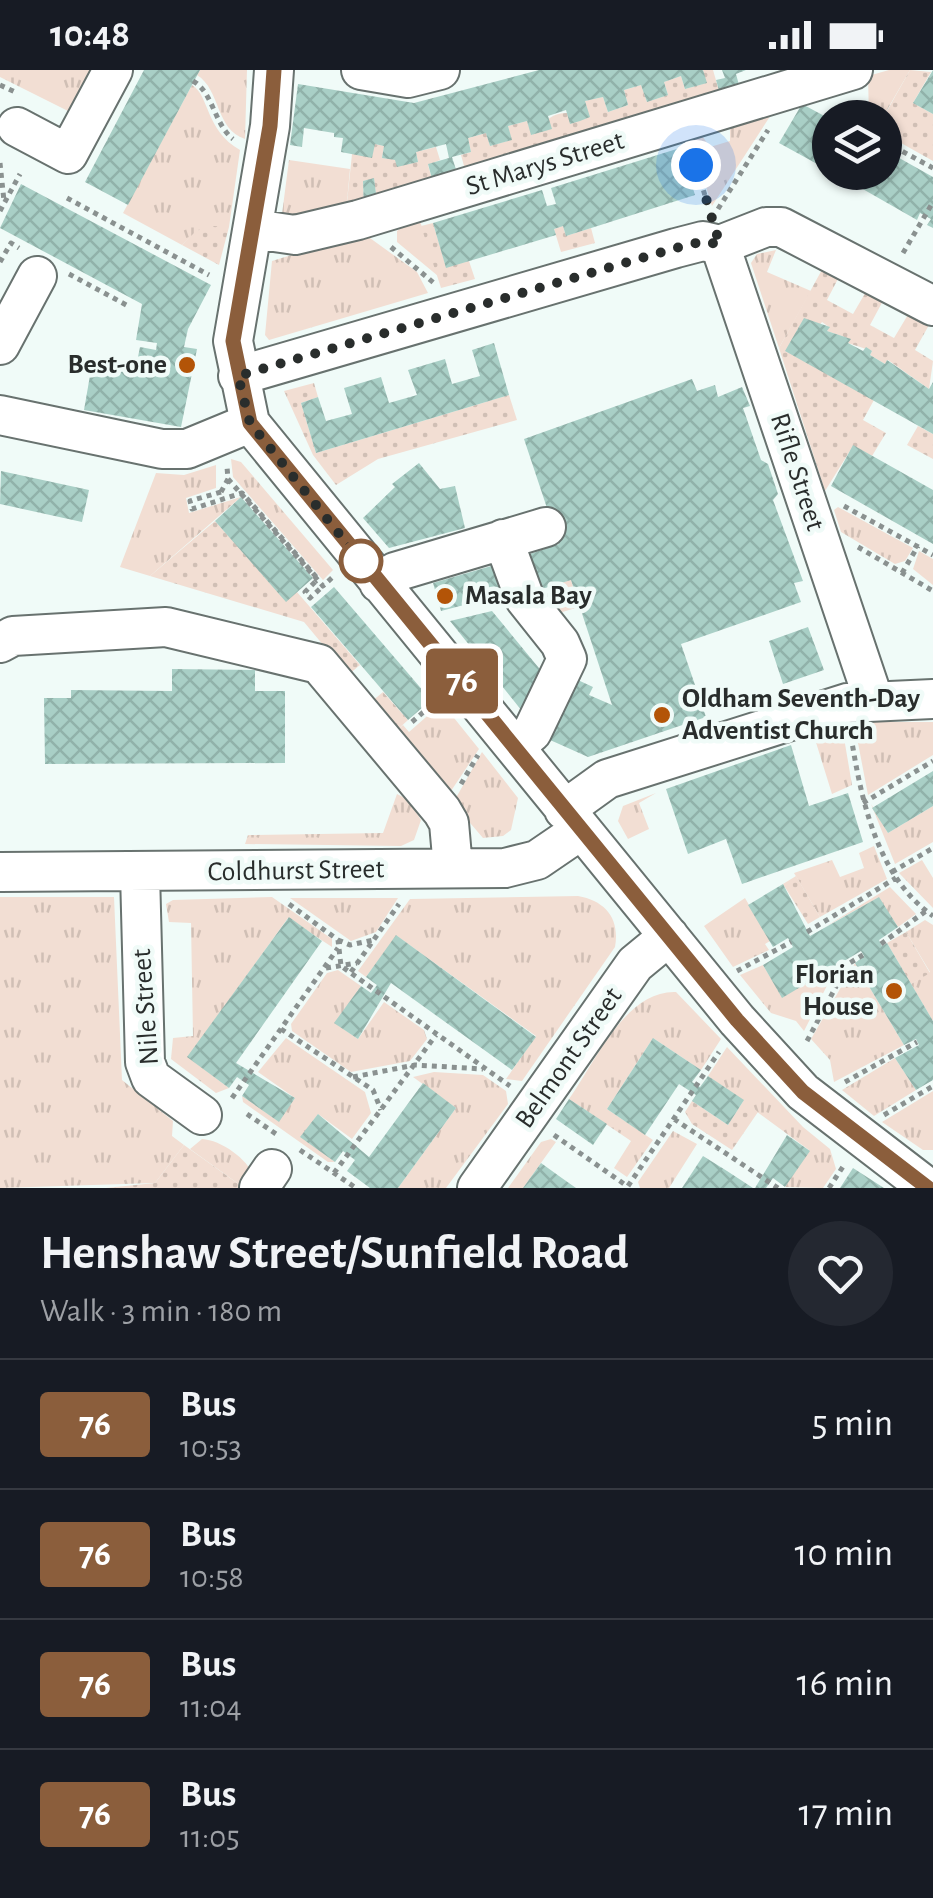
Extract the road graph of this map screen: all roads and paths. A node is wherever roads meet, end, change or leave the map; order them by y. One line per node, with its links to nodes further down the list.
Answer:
1 (114, 70): 9 (street)
2 (274, 70): 19 (street)
3 (360, 70): 4 (street)
4 (418, 73)
5 (845, 77): 8 (street, St Marys Street)
6 (194, 81): 11 (path)
7 (0, 84): 9 (path)
8 (793, 90): 19 (street, St Marys Street); 20 (path)
9 (19, 111)
10 (688, 138): 20 (path)
11 (238, 143)
12 (902, 151): 14 (path)
13 (0, 163): 18 (path)
14 (933, 168)
15 (20, 174): 18 (path)
16 (67, 198): 26 (path)
17 (933, 202): 23 (path)
18 (2, 208)
19 (254, 229): 30 (street)
20 (716, 232): 28 (street); 30 (street); 49 (street, Rifle Street)
21 (378, 238): 27 (path)
22 (11, 243): 24 (path)
23 (902, 256)
24 (1, 257)
25 (38, 276): 29 (street)
26 (220, 281)
27 (439, 297)
28 (933, 306)
29 (0, 345)
30 (238, 376): 32 (street)
31 (0, 415): 32 (street)
32 (250, 423): 43 (street)
33 (226, 454): 34 (path)
34 (228, 479): 44 (path); 44 (path, bridge)
35 (840, 504): 39 (path)
36 (546, 526): 37 (street)
37 (502, 539): 43 (street); 51 (street)
38 (850, 543): 42 (path)
39 (918, 546): 40 (path); 42 (path)
40 (933, 555)
41 (340, 570): 44 (path)
42 (902, 573): 45 (path)
43 (379, 583): 51 (street)
44 (323, 586)
45 (933, 590)
46 (0, 644): 54 (street)
47 (444, 695): 50 (path)
48 (933, 699): 49 (street, Coldhurst Street)
49 (860, 701): 53 (path); 55 (street, Coldhurst Street)
50 (408, 725)
51 (500, 745): 54 (path); 55 (street)
52 (933, 761): 53 (path)
53 (863, 803): 60 (path)
54 (442, 811): 57 (street)
55 (572, 820): 57 (street, Coldhurst Street); 66 (street)
56 (933, 848): 60 (path)
57 (453, 868): 59 (street, Coldhurst Street)
58 (0, 872): 59 (street, Coldhurst Street)
59 (140, 873): 88 (street, Nile Street)
60 (894, 875): 63 (path); 65 (path)
61 (404, 897): 67 (path)
62 (286, 902): 69 (path)
63 (926, 911): 64 (path); 70 (path)
64 (933, 916)
65 (808, 932)
66 (668, 936): 96 (street, Belmont Street); 99 (street)
67 (374, 940): 69 (path); 72 (path)
68 (791, 942): 76 (path)
69 (339, 944): 73 (path); 74 (path)
70 (881, 944)
71 (863, 955): 80 (path)
72 (358, 963): 73 (path); 75 (path)
73 (341, 966): 74 (path); 75 (path)
74 (324, 968): 77 (path)
75 (350, 972): 78 (path)
76 (730, 974)
77 (281, 1029): 84 (path); 88 (path)
78 (437, 1034): 82 (path); 83 (path)
79 (728, 1039): 90 (path)
80 (806, 1041)
81 (917, 1042): 86 (path)
82 (414, 1065): 83 (path); 84 (path); 89 (path)
83 (485, 1069): 87 (path)
84 (352, 1077): 89 (path)
85 (933, 1086): 91 (path)
86 (832, 1088)
87 (520, 1094)
88 (215, 1110)
89 (381, 1110): 94 (path)
90 (674, 1119): 95 (path); 97 (path)
91 (872, 1122)
92 (544, 1128): 95 (path)
93 (849, 1158): 98 (path)
94 (334, 1174)
95 (630, 1187)
96 (477, 1188)
97 (778, 1188)
98 (828, 1188)
99 (928, 1188)

